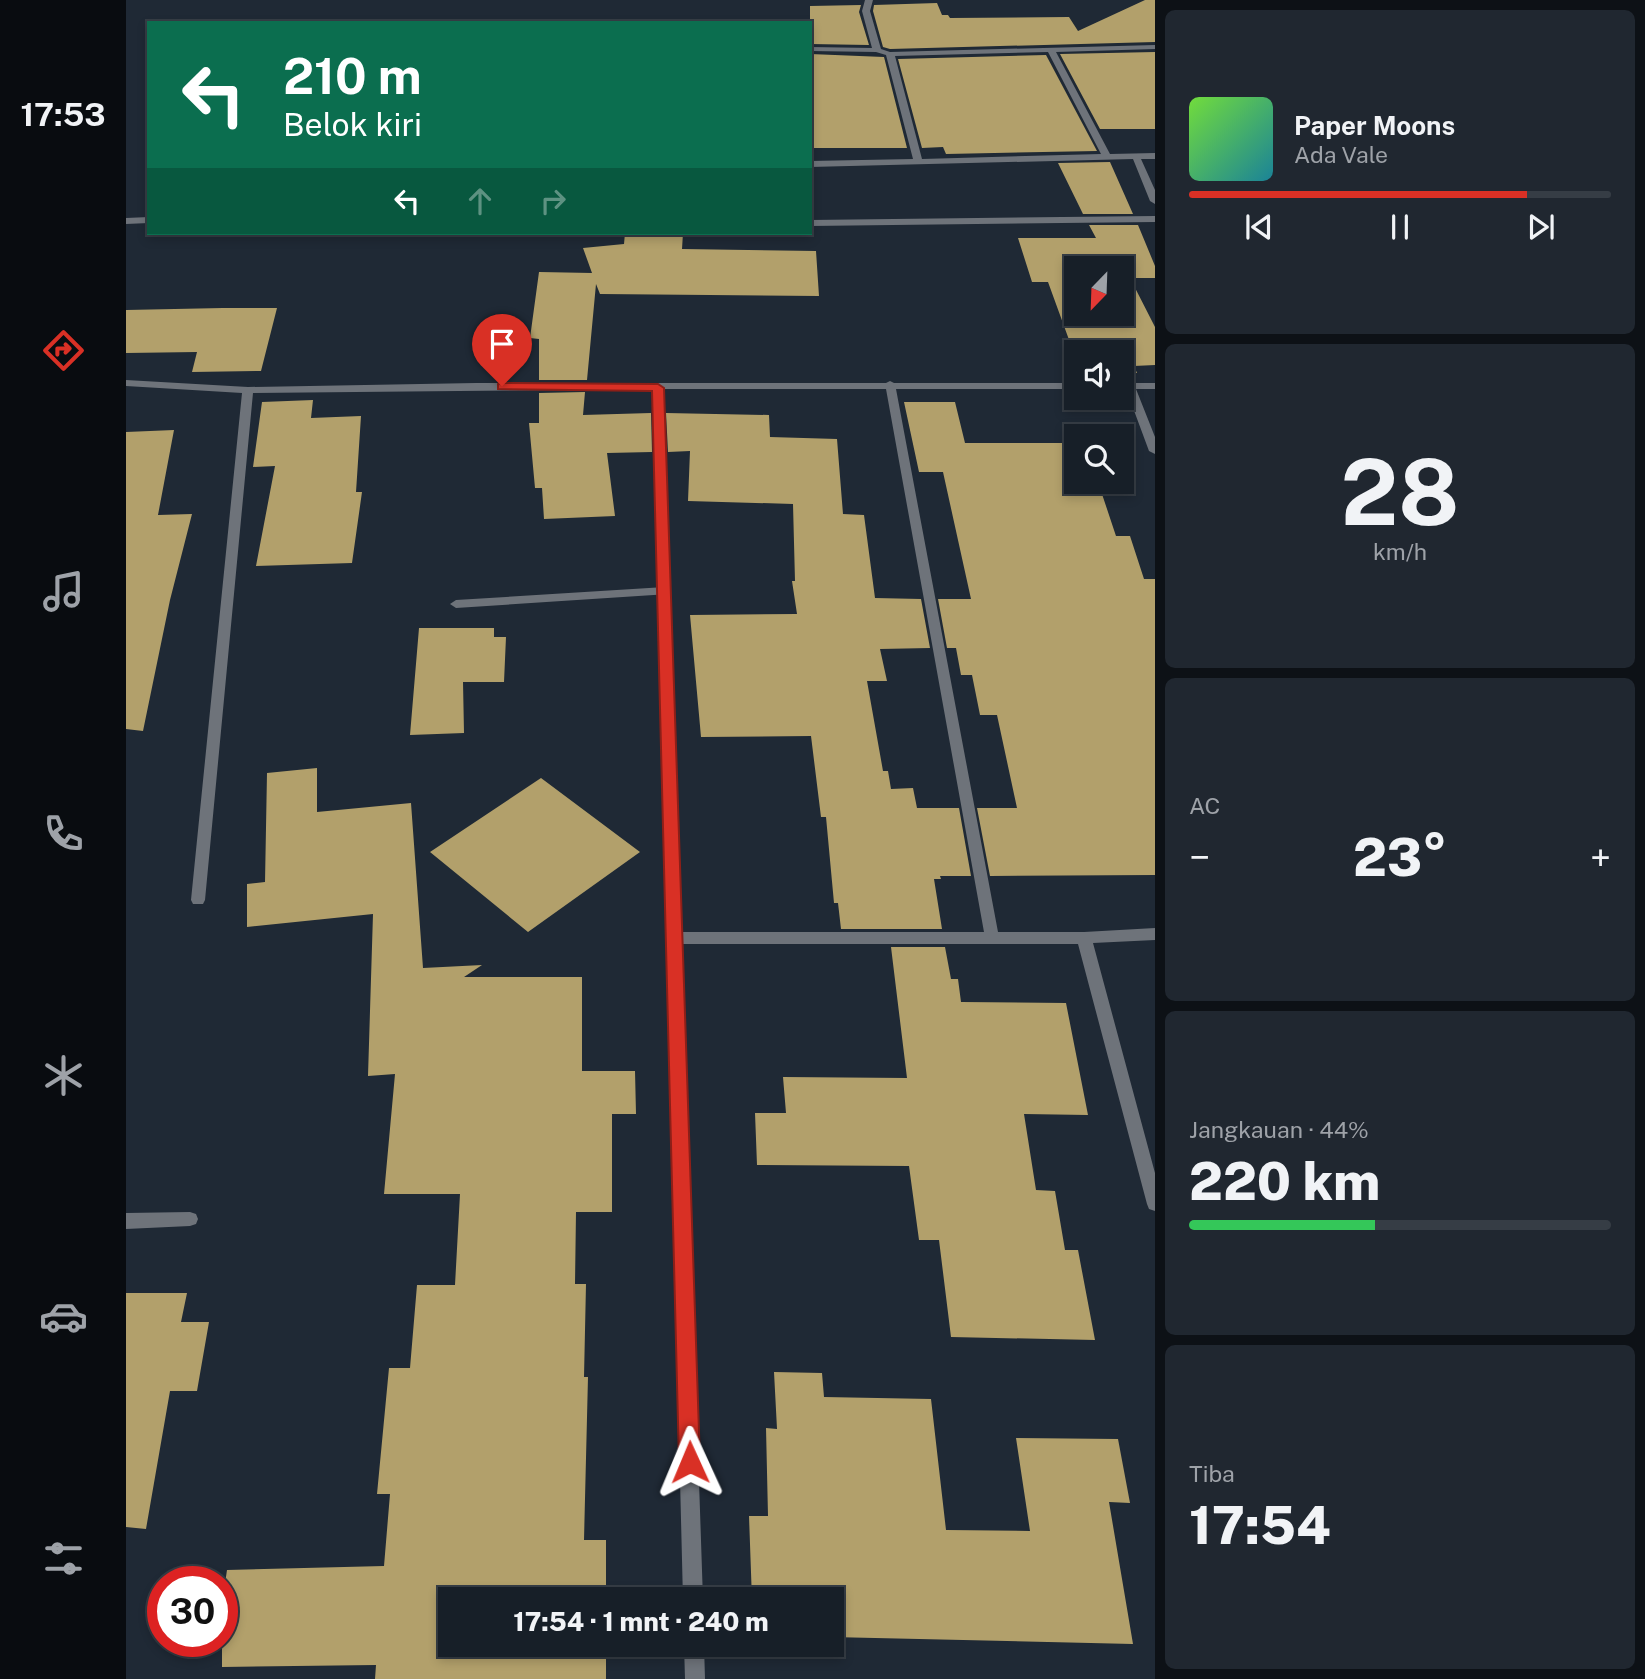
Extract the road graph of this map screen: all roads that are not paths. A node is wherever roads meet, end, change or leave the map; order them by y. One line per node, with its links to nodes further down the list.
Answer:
1 (869, 0): 5 (street)
2 (1155, 47): 4 (street)
3 (812, 49): 5 (street)
4 (1050, 49): 6 (street); 9 (street)
5 (877, 50): 6 (street)
6 (890, 54): 10 (street)
7 (1136, 156): 8 (street); 9 (street); 12 (street)
8 (1155, 156)
9 (1107, 157): 10 (street)
10 (918, 161): 11 (street)
11 (812, 164)
12 (1155, 201)
13 (1155, 219): 16 (street)
14 (147, 220): 15 (street)
15 (126, 221)
16 (812, 223)
17 (126, 383): 23 (street)
18 (890, 384): 19 (street); 22 (street); 31 (street)
19 (1064, 386)
20 (1134, 386): 21 (street)
21 (1155, 386)
22 (658, 388): 23 (street); 26 (street)
23 (248, 390): 28 (street)
24 (1134, 404): 25 (street)
25 (1155, 451)
26 (665, 592): 27 (street); 30 (street)
27 (456, 604)
28 (198, 900)
29 (1155, 934): 32 (street)
30 (673, 938): 31 (street); 36 (street)
31 (992, 938): 32 (street)
32 (1084, 938): 33 (street)
33 (1155, 1204)
34 (190, 1219): 35 (street)
35 (126, 1221)
36 (693, 1587)
37 (694, 1657): 38 (street)
38 (695, 1679)

